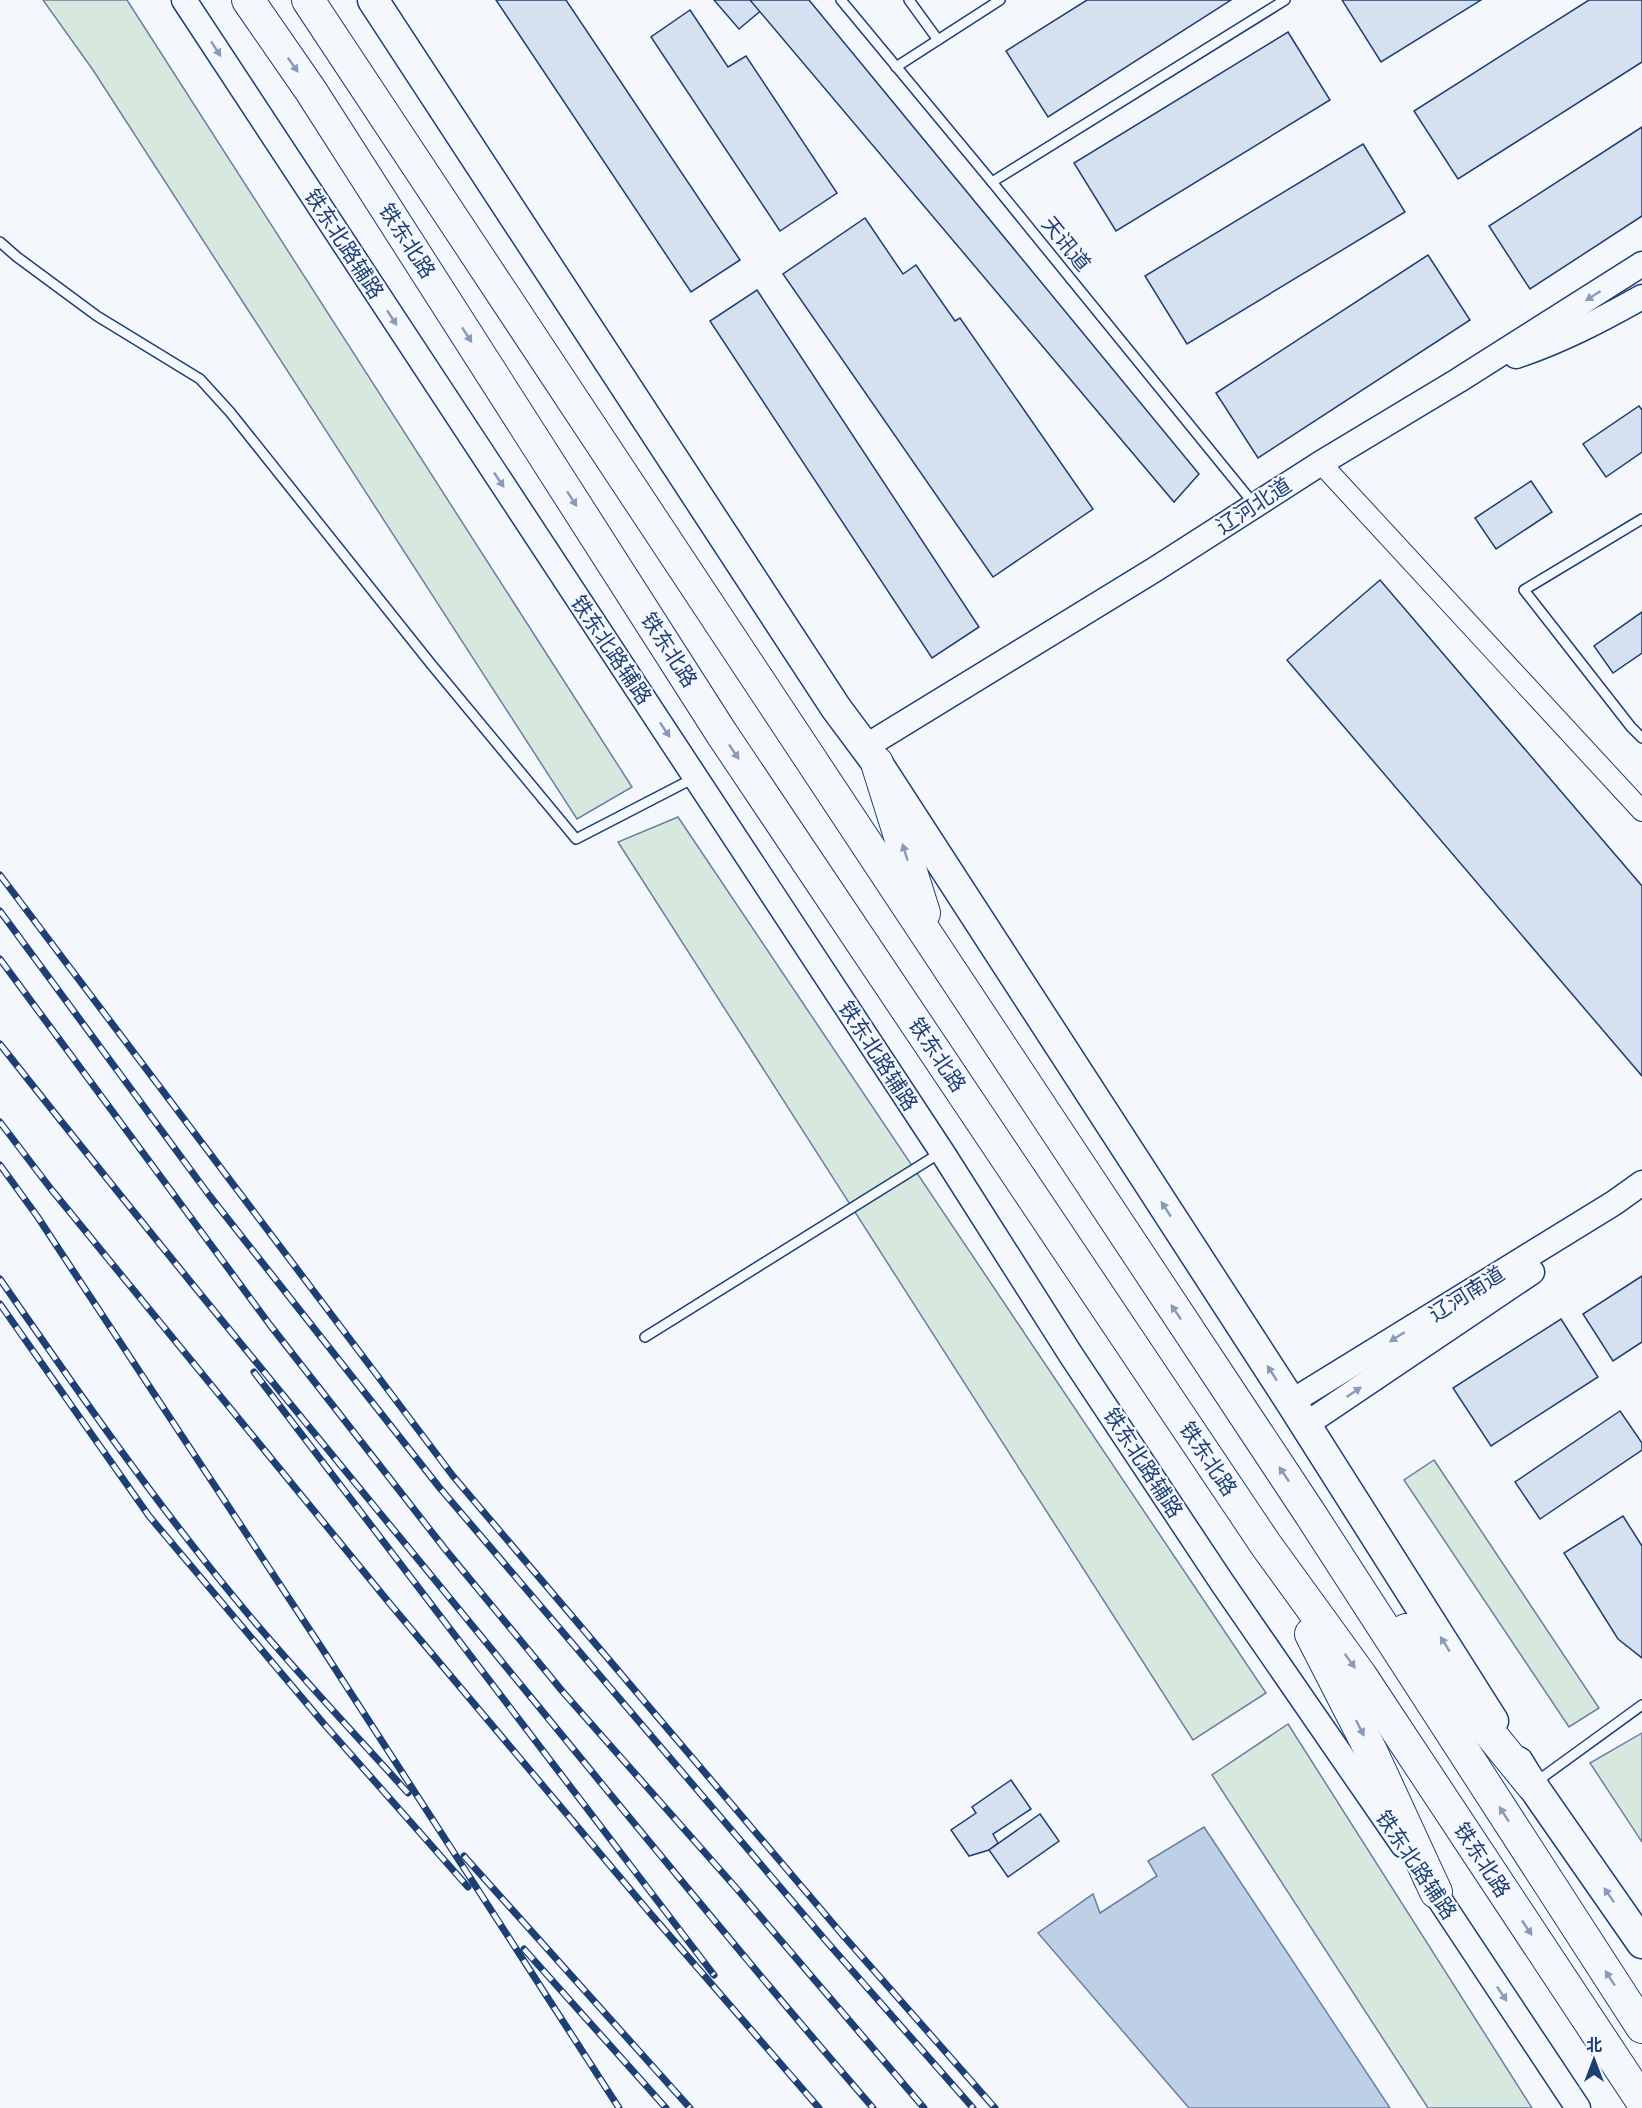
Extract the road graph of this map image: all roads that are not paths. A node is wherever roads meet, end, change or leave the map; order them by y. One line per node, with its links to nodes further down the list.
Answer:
1 (184, 0): 20 (street, 铁东北路辅路, one-way to 20)
2 (248, 0): 29 (highway, 铁东北路, one-way to 29)
3 (308, 0): 22 (highway, 铁东北路)
4 (373, 0): 19 (main road)
5 (841, 0): 10 (lane, 天讯道)
6 (909, 0): 9 (lane)
7 (1000, 0): 9 (lane)
8 (1285, 0): 11 (lane)
9 (938, 40): 10 (lane)
10 (896, 67): 11 (lane, 天讯道)
11 (992, 182): 16 (lane, 天讯道)
12 (0, 242): 20 (lane)
13 (1642, 264): 16 (street, 辽河北道, one-way to 16)
14 (1642, 297): 15 (street, 辽河北道)
15 (1328, 471): 16 (street, 辽河北道); 21 (street)
16 (1258, 510): 19 (street, 辽河北道)
17 (1642, 519): 18 (lane)
18 (1642, 738)
19 (871, 755): 22 (highway, one-way to 19); 27 (main road, one-way to 19)
20 (696, 777): 23 (street, 铁东北路辅路)
21 (1642, 811)
22 (935, 948): 28 (highway, 铁东北路, one-way to 22)
23 (942, 1152): 26 (lane); 32 (street, 铁东北路辅路)
24 (1642, 1183): 27 (street, 辽河南道, one-way to 27)
25 (1642, 1198): 27 (street, 辽河南道, one-way to 25)
26 (645, 1337)
27 (1298, 1413): 31 (main road, one-way to 27)
28 (1309, 1512): 31 (highway); 34 (highway, 铁东北路, one-way to 28)
29 (1266, 1545): 32 (highway, one-way to 32); 35 (highway, 铁东北路, one-way to 35)
30 (1642, 1705): 31 (lane)
31 (1532, 1785): 33 (main road, one-way to 31)
32 (1436, 1892): 36 (street, 铁东北路辅路, one-way to 36)
33 (1642, 1943)
34 (1642, 2027)
35 (1642, 2101)
36 (1578, 2108)

